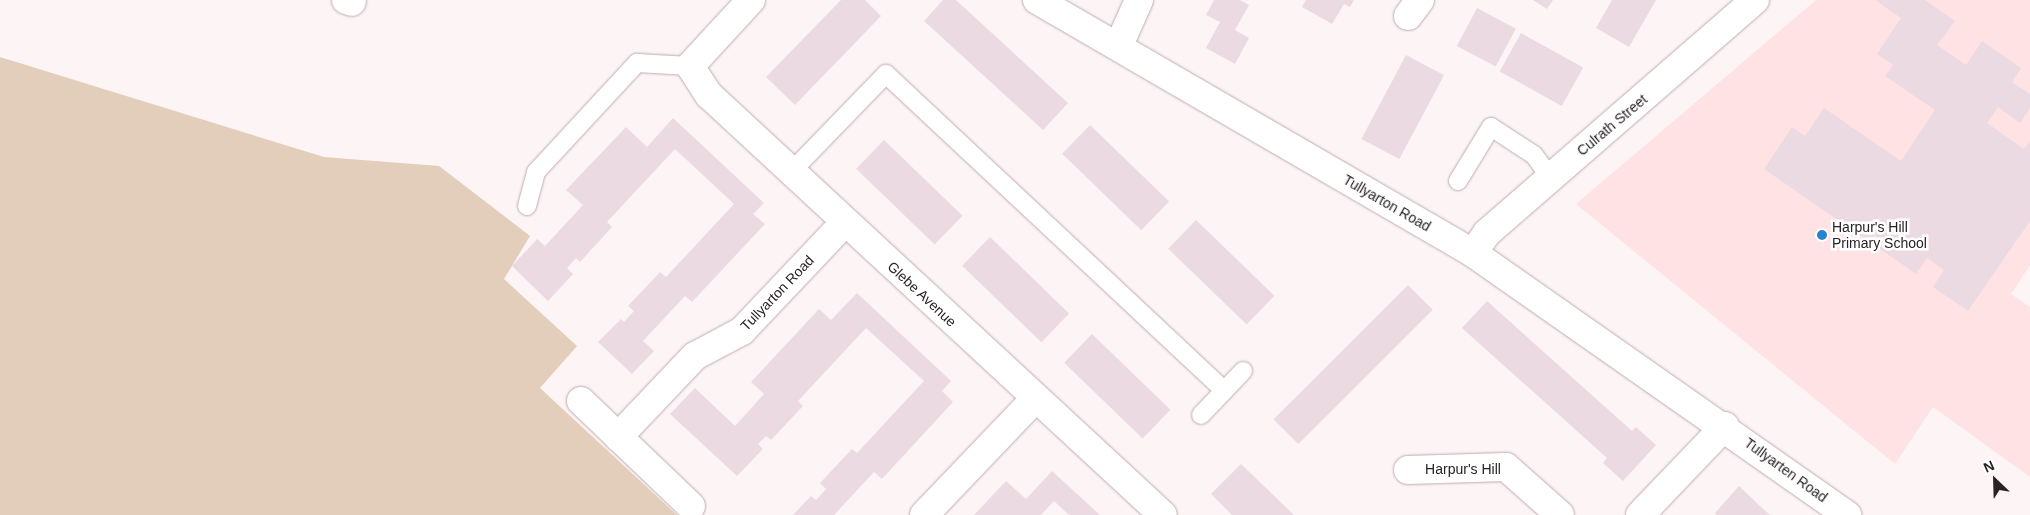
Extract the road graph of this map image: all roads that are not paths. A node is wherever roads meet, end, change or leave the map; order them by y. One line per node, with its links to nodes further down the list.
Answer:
1 (751, 0): 6 (street)
2 (1037, 0): 5 (street, Tullyarton Road)
3 (1139, 0): 5 (street)
4 (1755, 0): 8 (street, Culrath Street)
5 (1119, 46): 12 (street, Tullyarton Road)
6 (690, 66): 7 (street, Glebe Avenue); 10 (lane)
7 (792, 171): 11 (street, Glebe Avenue); 14 (lane)
8 (1550, 178): 9 (lane); 12 (street, Culrath Street)
9 (1458, 181)
10 (527, 206)
11 (844, 223): 15 (street, Glebe Avenue); 19 (street, Tullyarton Road)
12 (1474, 253): 18 (street, Tullyarton Road)
13 (1243, 372): 14 (lane)
14 (1224, 390): 17 (lane)
15 (1035, 399): 22 (street); 23 (street, Glebe Avenue)
16 (581, 401): 19 (street)
17 (1201, 415)
18 (1725, 426): 25 (street); 26 (street, Tullyarten Road)
19 (618, 437): 21 (street)
20 (1408, 470): 24 (street, Harpur's Hill)
21 (691, 506)
22 (924, 515)
23 (1162, 515)
24 (1560, 515)
25 (1640, 515)
26 (1847, 515)

